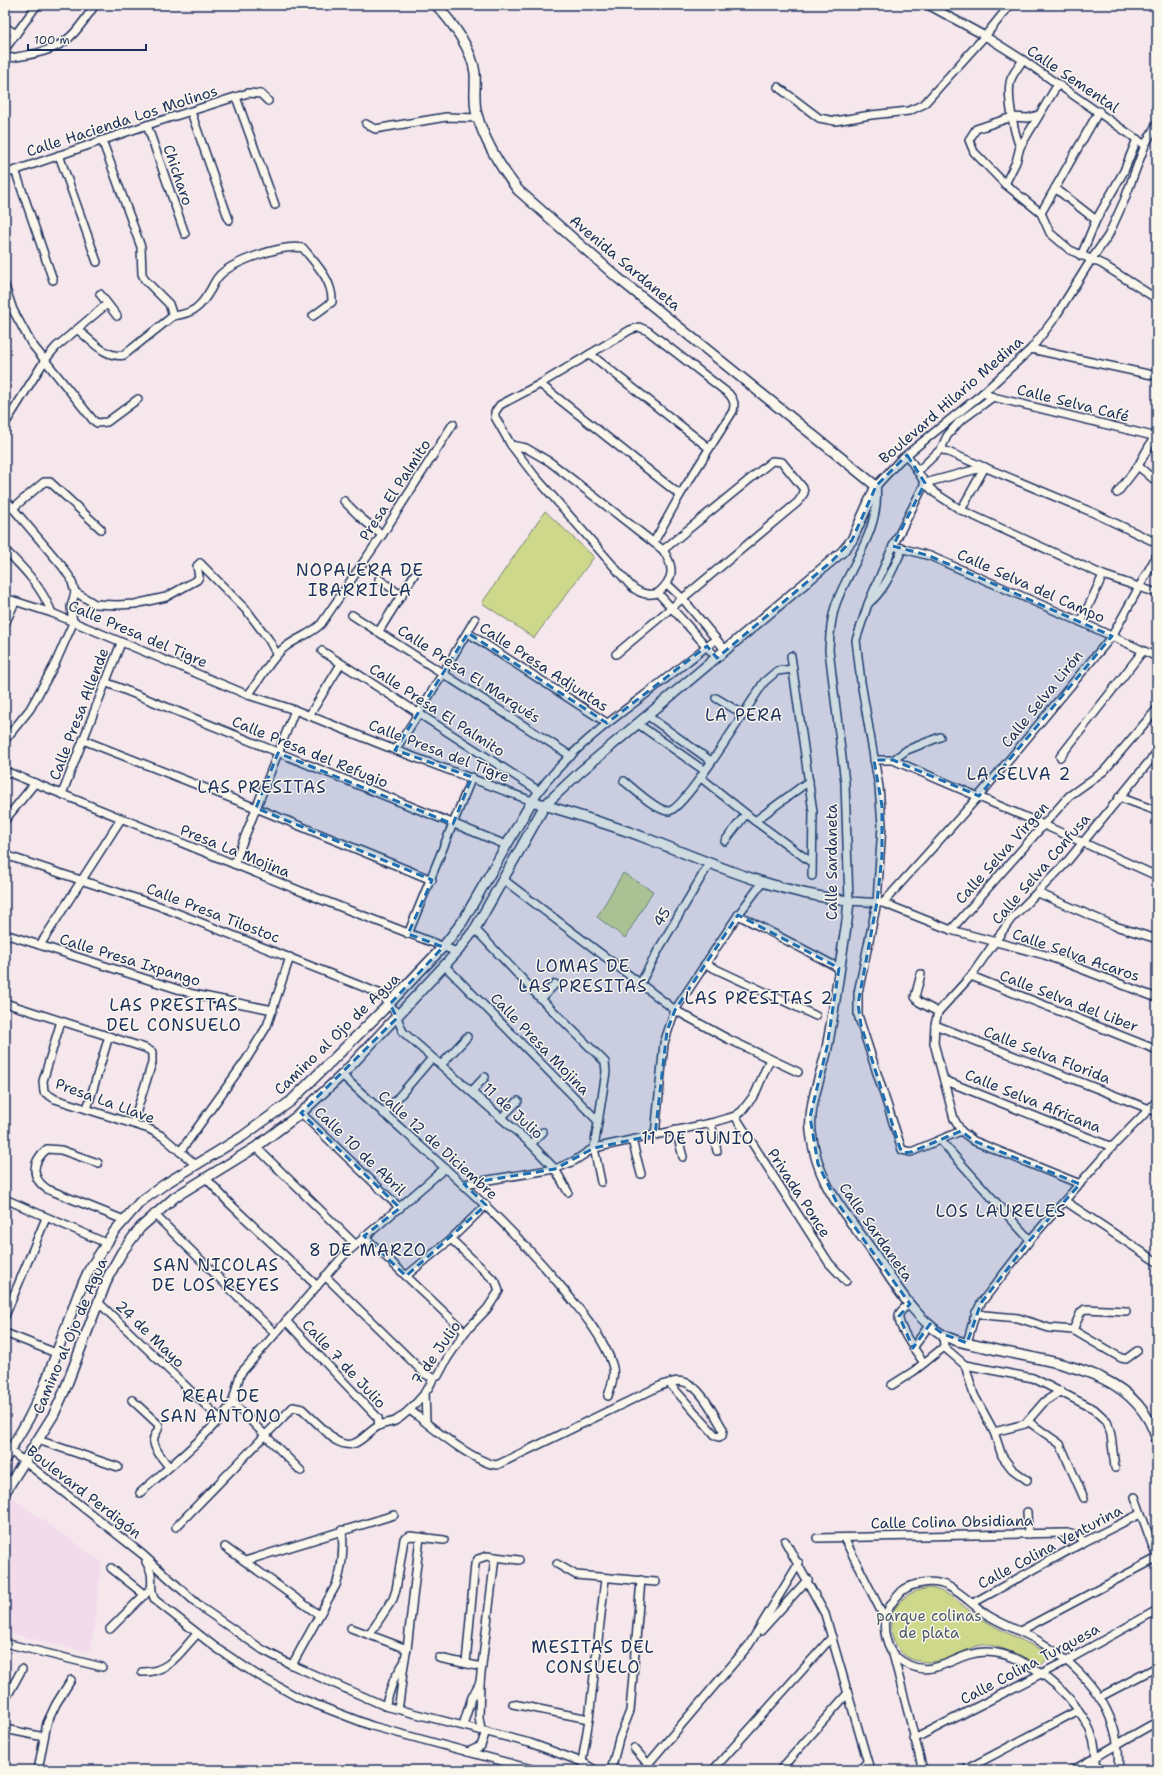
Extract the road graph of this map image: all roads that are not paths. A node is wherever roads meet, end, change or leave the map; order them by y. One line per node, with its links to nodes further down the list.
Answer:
1 (37, 5): 7 (street)
2 (95, 5): 10 (street)
3 (436, 5): 20 (street, Avenida Sardaneta)
4 (928, 5): 8 (street, Calle Semental)
5 (1010, 5): 8 (street)
6 (5, 27): 7 (street)
7 (16, 34): 9 (street)
8 (986, 36): 11 (street, Calle Semental); 13 (street)
9 (5, 49)
10 (5, 59)
11 (1023, 60): 12 (street, Calle Semental); 19 (street)
12 (1058, 84): 16 (street, Calle Semental); 18 (street)
13 (778, 87)
14 (236, 97): 15 (street, Calle Hacienda Los Molinos); 17 (street, Calle Hacienda Los Molinos); 33 (street)
15 (268, 101)
16 (1099, 111): 24 (street, Calle Semental); 32 (street)
17 (191, 112): 23 (street, Calle Hacienda Los Molinos); 35 (street)
18 (1038, 115): 19 (street); 27 (street)
19 (1012, 117): 27 (street); 31 (street)
20 (478, 118): 22 (street); 70 (street, Avenida Sardaneta)
21 (1157, 123): 26 (street, Boulevard Hilario Medina)
22 (366, 124)
23 (147, 125): 25 (street, Calle Hacienda Los Molinos); 37 (street, Chicharo)
24 (1137, 138): 26 (street, Calle Semental); 36 (street)
25 (102, 140): 28 (street, Calle Hacienda Los Molinos); 47 (street)
26 (1145, 145): 39 (street, Boulevard Hilario Medina)
27 (1020, 147): 31 (street)
28 (59, 155): 29 (street, Calle Hacienda Los Molinos); 40 (street)
29 (15, 170): 30 (street, Calle Hacienda Los Molinos); 41 (street)
30 (5, 174)
31 (1005, 184): 34 (street)
32 (1055, 188): 34 (street); 36 (street)
33 (275, 205)
34 (1041, 213): 38 (street)
35 (229, 220)
36 (1096, 220): 38 (street)
37 (185, 234)
38 (1081, 256): 39 (street)
39 (1091, 260): 44 (street); 50 (street, Boulevard Hilario Medina)
40 (97, 262)
41 (54, 280)
42 (5, 286): 52 (street)
43 (100, 294): 45 (street)
44 (1157, 299)
45 (107, 304): 46 (street); 49 (street)
46 (117, 316)
47 (173, 316): 48 (street); 49 (street)
48 (314, 316)
49 (78, 330): 52 (street)
50 (1031, 349): 53 (street); 55 (street, Boulevard Hilario Medina)
51 (590, 354): 54 (street); 62 (street); 62 (street)
52 (45, 360): 57 (street); 58 (street)
53 (1157, 376)
54 (540, 384): 61 (street); 72 (street)
55 (983, 393): 56 (street, Calle Selva Café); 64 (street, Boulevard Hilario Medina)
56 (993, 397): 60 (street, Calle Selva Café); 63 (street)
57 (138, 399)
58 (5, 424)
59 (454, 424): 78 (street, Presa El Palmito)
60 (1156, 435): 65 (street)
61 (511, 445): 79 (street); 92 (street)
62 (709, 448): 72 (street)
63 (941, 449): 66 (street); 67 (street)
64 (907, 455): 67 (street); 70 (street, Boulevard Hilario Medina)
65 (1138, 466): 68 (street); 71 (street)
66 (985, 467): 69 (street); 76 (street); 80 (street)
67 (919, 470): 69 (street)
68 (1157, 482)
69 (925, 483): 76 (street); 81 (street)
70 (876, 486): 113 (street, Camino al Ojo de Agua); 180 (street, Calle Sardaneta)
71 (1117, 492)
72 (680, 495): 79 (street)
73 (5, 499): 75 (street)
74 (344, 501): 78 (street)
75 (13, 508): 77 (street); 91 (street)
76 (961, 510): 87 (street)
77 (101, 529)
78 (382, 535): 116 (street, Presa El Palmito)
79 (654, 542): 84 (street)
80 (1157, 543)
81 (893, 546): 82 (street, Calle Selva del Campo); 98 (street)
82 (903, 548): 98 (street); 103 (street, Calle Selva del Campo)
83 (5, 550): 100 (street)
84 (663, 550): 89 (street); 96 (street)
85 (1157, 554): 90 (street, Calle Selva Lirón)
86 (414, 575): 94 (street)
87 (1103, 575): 90 (street); 103 (street)
88 (379, 579): 94 (street)
89 (667, 584): 92 (street); 96 (street)
90 (1139, 588): 93 (street); 108 (street, Calle Selva Lirón)
91 (75, 592): 104 (street); 116 (street)
92 (658, 593): 99 (street)
93 (1157, 593)
94 (402, 596): 106 (street)
95 (5, 598): 97 (street, Calle Presa del Tigre)
96 (683, 599): 99 (street); 109 (street)
97 (15, 602): 100 (street, Calle Presa del Tigre); 105 (street)
98 (868, 604): 142 (street)
99 (672, 608): 111 (street); 115 (street)
100 (52, 613): 104 (street, Calle Presa del Tigre)
101 (352, 615): 106 (street, Calle Presa El Marqués)
102 (475, 619): 107 (street)
103 (1082, 622): 108 (street, Calle Selva del Campo)
104 (73, 623): 110 (street, Calle Presa del Tigre); 135 (street)
105 (5, 624)
106 (379, 631): 122 (street, Calle Presa El Marqués)
107 (468, 633): 122 (street); 132 (street, Calle Presa Adjuntas)
108 (1112, 636): 114 (street, Calle Selva del Campo); 154 (street, Calle Selva Lirón)
109 (716, 639): 111 (street, Camino al Ojo de Agua); 113 (street)
110 (121, 643): 123 (street, Calle Presa Allende); 124 (street, Calle Presa del Tigre)
111 (707, 646): 119 (street); 132 (street, Camino al Ojo de Agua)
112 (322, 651): 120 (street, Calle Presa El Palmito)
113 (726, 651): 119 (street, Camino al Ojo de Agua)
114 (1143, 651): 118 (street, Calle Selva del Campo); 141 (street)
115 (616, 654)
116 (277, 655): 124 (street, Presa El Palmito)
117 (791, 656): 121 (street)
118 (1157, 657)
119 (717, 658): 131 (street, Camino al Ojo de Agua)
120 (341, 664): 128 (street, Calle Presa El Palmito); 130 (street)
121 (793, 669): 129 (street); 150 (street)
122 (443, 673): 128 (street); 140 (street, Calle Presa El Marqués)
123 (105, 682): 136 (street, Calle Presa Allende); 139 (street, Calle Presa del Refugio)
124 (248, 695): 127 (street, Calle Presa del Tigre)
125 (716, 698): 129 (street)
126 (1157, 709): 165 (street, Calle Selva Virgen)
127 (295, 710): 130 (street, Calle Presa del Tigre); 139 (street)
128 (419, 713): 137 (street); 152 (street, Calle Presa El Palmito)
129 (743, 714): 144 (street)
130 (309, 716): 137 (street, Calle Presa del Tigre)
131 (648, 716): 133 (street, Camino al Ojo de Agua); 144 (street)
132 (607, 723): 140 (street, Camino al Ojo de Agua)
133 (638, 724): 146 (street); 157 (street, Camino al Ojo de Agua)
134 (940, 737): 143 (street)
135 (5, 740)
136 (83, 740): 153 (street, Calle Presa Allende); 158 (street)
137 (394, 750): 147 (street, Calle Presa del Tigre)
138 (1157, 752): 155 (street, Calle Selva Confusa)
139 (278, 753): 158 (street); 164 (street, Calle Presa del Refugio)
140 (571, 756): 152 (street, Camino al Ojo de Agua)
141 (1060, 757)
142 (874, 760): 143 (street); 181 (street)
143 (893, 760): 154 (street)
144 (711, 761): 146 (street)
145 (5, 771): 151 (street, Presa La Mojina)
146 (705, 771): 148 (street)
147 (472, 777): 156 (street, Calle Presa del Tigre); 164 (street)
148 (700, 777): 149 (street); 160 (street)
149 (624, 781)
150 (809, 781): 163 (street); 170 (street)
151 (35, 784): 153 (street, Presa La Mojina); 162 (street, Calle Presa Allende)
152 (539, 791): 156 (street, Camino al Ojo de Agua)
153 (62, 794): 161 (street, Presa La Mojina)
154 (979, 796): 165 (street); 181 (street, Calle Selva Lirón)
155 (1119, 797): 159 (street); 167 (street, Calle Selva Confusa)
156 (532, 801): 157 (street, Calle Presa del Tigre); 168 (street, Camino al Ojo de Agua)
157 (545, 805): 172 (street, Calle Presa del Tigre); 177 (street, Camino al Ojo de Agua)
158 (256, 808): 171 (street); 176 (street)
159 (1157, 811)
160 (746, 814): 163 (street); 166 (street)
161 (121, 819): 171 (street, Presa La Mojina); 175 (street)
162 (5, 820)
163 (755, 822): 170 (street)
164 (453, 824): 168 (street, Calle Presa del Refugio); 176 (street)
165 (1044, 825): 167 (street); 184 (street, Calle Selva Virgen)
166 (725, 841)
167 (1083, 843): 174 (street); 179 (street, Calle Selva Confusa)
168 (506, 845): 190 (street, Camino al Ojo de Agua)
169 (5, 855): 175 (street, Calle Presa Tilostoc)
170 (811, 862): 173 (street)
171 (234, 864): 186 (street, Presa La Mojina)
172 (709, 864): 178 (street, Calle Presa del Tigre); 199 (street, 45)
173 (812, 876)
174 (1157, 876)
175 (82, 880): 189 (street); 192 (street, Calle Presa Tilostoc)
176 (432, 880): 186 (street)
177 (504, 880): 183 (street, Camino al Ojo de Agua); 199 (street)
178 (762, 883): 180 (street, Calle Presa del Tigre); 182 (street)
179 (1038, 893): 187 (street); 188 (street, Calle Selva Confusa)
180 (853, 901): 181 (street, Calle Presa del Tigre); 195 (street, Calle Sardaneta)
181 (877, 902): 184 (street, Calle Selva Acaros); 239 (street)
182 (738, 916): 193 (street); 195 (street)
183 (475, 929): 191 (street, Camino al Ojo de Agua); 201 (street)
184 (951, 930): 188 (street, Calle Selva Acaros)
185 (5, 934): 189 (street, Calle Presa Ixpango)
186 (408, 934): 190 (street, Presa La Mojina)
187 (1157, 938)
188 (995, 942): 197 (street, Calle Selva Confusa); 200 (street, Calle Selva Acaros)
189 (40, 945): 204 (street, Calle Presa Ixpango)
190 (443, 947): 191 (street, Presa La Mojina); 202 (street, Camino al Ojo de Agua)
191 (457, 952): 194 (street, Camino al Ojo de Agua)
192 (290, 957): 202 (street, Calle Presa Tilostoc); 204 (street)
193 (705, 964): 205 (street); 207 (street)
194 (445, 966): 208 (street, Camino al Ojo de Agua); 231 (street, Calle Presa Mojina)
195 (839, 968): 275 (street, Calle Sardaneta)
196 (921, 974): 206 (street)
197 (971, 976): 206 (street, Calle Selva Confusa); 213 (street, Calle Selva del Liber)
198 (555, 984): 201 (street)
199 (640, 984): 205 (street)
200 (1157, 998)
201 (541, 999): 231 (street)
202 (390, 1004): 208 (street, Calle Presa Tilostoc); 248 (street, Camino al Ojo de Agua)
203 (6, 1005): 209 (street)
204 (272, 1010): 245 (street)
205 (675, 1010): 215 (street); 237 (street)
206 (938, 1012): 210 (street, Calle Selva Confusa)
207 (816, 1016)
208 (397, 1018): 214 (street, 11 de Julio); 218 (street, Camino al Ojo de Agua)
209 (61, 1021): 211 (street); 224 (street, Presa La Llave)
210 (934, 1025): 220 (street, Calle Selva Confusa); 225 (street, Calle Selva Florida)
211 (109, 1036): 224 (street); 232 (street)
212 (467, 1037): 216 (street)
213 (1157, 1050)
214 (432, 1058): 216 (street, 11 de Julio); 228 (street)
215 (770, 1059): 217 (street); 229 (street)
216 (441, 1065): 221 (street, 11 de Julio)
217 (798, 1072)
218 (342, 1076): 227 (street, Camino al Ojo de Agua); 228 (street, Calle 12 de Diciembre)
219 (485, 1077): 221 (street)
220 (944, 1080): 235 (street, Calle Selva Confusa); 242 (street, Calle Selva Africana)
221 (472, 1091): 230 (street, 11 de Julio)
222 (518, 1101): 230 (street)
223 (1157, 1101): 225 (street)
224 (87, 1109): 232 (street, Presa La Llave)
225 (1149, 1109): 226 (street, Calle Selva Florida); 242 (street)
226 (1157, 1112)
227 (301, 1113): 241 (street, Camino al Ojo de Agua); 260 (street, Calle 10 de Abril)
228 (384, 1114): 249 (street, Calle 12 de Diciembre)
229 (735, 1116): 233 (street); 272 (street, Privada Ponce)
230 (501, 1118): 240 (street, 11 de Julio)
231 (597, 1120): 243 (street)
232 (133, 1123): 245 (street, Presa La Llave)
233 (711, 1123): 234 (street); 244 (street)
234 (676, 1130): 237 (street); 246 (street)
235 (961, 1131): 239 (street); 255 (street)
236 (543, 1132): 240 (street)
237 (655, 1135): 238 (street)
238 (632, 1140): 243 (street); 251 (street)
239 (940, 1140): 266 (street)
240 (531, 1144): 250 (street, 11 de Julio)
241 (256, 1147): 252 (street, Camino al Ojo de Agua); 268 (street)
242 (1112, 1147): 255 (street)
243 (594, 1148): 250 (street); 253 (street)
244 (717, 1151)
245 (180, 1152): 248 (street, Presa La Llave)
246 (683, 1157)
247 (98, 1163): 263 (street)
248 (196, 1165): 263 (street, Camino al Ojo de Agua)
249 (445, 1168): 254 (street, Calle 12 de Diciembre); 260 (street)
250 (555, 1169): 254 (street); 256 (street, 11 de Julio)
251 (641, 1174)
252 (206, 1178): 261 (street, Camino al Ojo de Agua); 273 (street)
253 (601, 1182)
254 (464, 1184): 259 (street, Calle 12 de Diciembre)
255 (1080, 1184): 258 (street)
256 (568, 1192)
257 (5, 1199): 262 (street)
258 (1065, 1201): 266 (street); 269 (street)
259 (486, 1205): 265 (street); 298 (street, Calle 12 de Diciembre)
260 (400, 1208): 264 (street)
261 (154, 1214): 274 (street, Camino al Ojo de Agua); 283 (street)
262 (46, 1218): 267 (street); 278 (street)
263 (124, 1220): 267 (street, Camino al Ojo de Agua)
264 (364, 1236): 268 (street); 271 (street)
265 (452, 1238): 271 (street); 282 (street, 7 de Julio)
266 (1030, 1240): 277 (street)
267 (106, 1243): 290 (street, Camino al Ojo de Agua)
268 (355, 1244): 270 (street)
269 (1157, 1262)
270 (325, 1276): 273 (street); 293 (street)
271 (406, 1276): 282 (street)
272 (846, 1281)
273 (317, 1286): 279 (street)
274 (98, 1302): 302 (street, 24 de Mayo); 308 (street, Camino al Ojo de Agua)
275 (910, 1304): 280 (street, Calle Sardaneta); 288 (street)
276 (1126, 1311): 281 (street)
277 (975, 1315): 281 (street); 286 (street)
278 (5, 1316)
279 (286, 1321): 283 (street); 305 (street, Calle 7 de Julio)
280 (930, 1324): 285 (street, Calle Sardaneta); 288 (street)
281 (1073, 1330): 289 (street)
282 (465, 1332): 293 (street, 7 de Julio)
283 (275, 1333): 300 (street)
284 (5, 1334): 290 (street)
285 (942, 1334): 286 (street, Calle Sardaneta); 287 (street)
286 (967, 1343): 309 (street, Calle Sardaneta)
287 (944, 1347): 291 (street); 292 (street)
288 (913, 1348): 291 (street)
289 (1137, 1351)
290 (56, 1353): 310 (street, Camino al Ojo de Agua)
291 (924, 1363): 295 (street)
292 (965, 1366): 296 (street); 306 (street)
293 (433, 1378): 297 (street, 7 de Julio)
294 (669, 1383): 294 (street); 303 (street)
295 (892, 1385)
296 (1060, 1391): 304 (street); 314 (street)
297 (425, 1392): 301 (street, 7 de Julio); 303 (street)
298 (608, 1396)
299 (132, 1400): 313 (street)
300 (233, 1403): 302 (street); 307 (street)
301 (410, 1410): 303 (street); 305 (street, 7 de Julio)
302 (219, 1418): 313 (street)
303 (426, 1422)
304 (1029, 1422): 306 (street); 320 (street)
305 (380, 1426): 307 (street, 7 de Julio)
306 (994, 1432): 316 (street)
307 (266, 1435): 315 (street); 324 (street)
308 (38, 1440): 311 (street, Camino al Ojo de Agua); 312 (street)
309 (1157, 1440)
310 (7, 1455): 311 (street, Boulevard Perdigón)
311 (24, 1461): 317 (street, Camino al Ojo de Agua); 334 (street, Boulevard Perdigón)
312 (118, 1467)
313 (169, 1467): 318 (street)
314 (1115, 1468)
315 (301, 1471)
316 (1027, 1480)
317 (5, 1492)
318 (140, 1493)
319 (1135, 1496): 322 (street)
320 (1084, 1498)
321 (1027, 1512): 326 (street)
322 (1140, 1514): 332 (street, Calle Colina Venturina); 336 (street)
323 (394, 1515): 325 (street)
324 (176, 1527)
325 (342, 1530): 338 (street); 350 (street)
326 (1028, 1534): 329 (street, Calle Colina Obsidiana); 332 (street, Calle Colina Obsidiana)
327 (420, 1537): 330 (street); 356 (street); 360 (street)
328 (817, 1538): 329 (street, Calle Colina Obsidiana)
329 (844, 1538): 351 (street)
330 (444, 1540)
331 (785, 1541): 339 (street)
332 (1084, 1542): 348 (street, Calle Colina Venturina)
333 (225, 1547): 338 (street)
334 (142, 1554): 346 (street, Boulevard Perdigón); 366 (street, Boulevard Perdigón)
335 (495, 1557): 337 (street); 364 (street); 368 (street)
336 (1157, 1558): 354 (street)
337 (519, 1560)
338 (245, 1561): 350 (street)
339 (799, 1563): 343 (street); 359 (street)
340 (557, 1564): 342 (street)
341 (112, 1568): 347 (street)
342 (605, 1579): 344 (street); 382 (street)
343 (808, 1579): 357 (street); 359 (street)
344 (641, 1580): 345 (street); 399 (street)
345 (656, 1582)
346 (152, 1588): 347 (street); 355 (street, Boulevard Perdigón)
347 (145, 1595): 353 (street)
348 (973, 1603): 351 (street); 354 (street)
349 (1157, 1610): 363 (street, Calle Colina Turquesa)
350 (319, 1615): 366 (street)
351 (885, 1619): 361 (street)
352 (352, 1628): 356 (street)
353 (110, 1629)
354 (1020, 1631): 363 (street)
355 (197, 1634): 371 (street); 391 (street, Boulevard Perdigón)
356 (369, 1635): 360 (street)
357 (832, 1637): 375 (street); 401 (street)
358 (5, 1643): 367 (street)
359 (749, 1645): 395 (street)
360 (407, 1649): 365 (street)
361 (892, 1654): 372 (street); 388 (street)
362 (439, 1658): 364 (street)
363 (1066, 1661): 372 (street, Calle Colina Turquesa); 376 (street)
364 (466, 1663): 368 (street)
365 (403, 1664): 379 (street); 380 (street)
366 (292, 1666): 379 (street, Boulevard Perdigón)
367 (102, 1667)
368 (482, 1667): 374 (street)
369 (1157, 1667): 376 (street)
370 (22, 1669): 377 (street)
371 (142, 1672)
372 (1041, 1673): 381 (street); 388 (street, Calle Colina Turquesa)
373 (71, 1680): 387 (street)
374 (480, 1682): 384 (street); 386 (street)
375 (848, 1694): 394 (street); 402 (street)
376 (1100, 1697): 389 (street)
377 (5, 1700)
378 (513, 1704): 382 (street)
379 (385, 1706): 380 (street, Boulevard Perdigón)
380 (398, 1709): 384 (street, Boulevard Perdigón)
381 (1077, 1710): 392 (street); 406 (street)
382 (589, 1719): 393 (street)
383 (1157, 1722): 389 (street)
384 (463, 1725): 386 (street, Boulevard Perdigón)
385 (5, 1729): 387 (street)
386 (484, 1730): 391 (street); 393 (street, Boulevard Perdigón)
387 (44, 1737): 396 (street)
388 (914, 1739): 405 (street)
389 (1118, 1742): 392 (street); 409 (street)
390 (634, 1748): 395 (street)
391 (468, 1752): 397 (street, Boulevard Perdigón)
392 (1096, 1758): 407 (street); 408 (street)
393 (582, 1762): 398 (street, Boulevard Perdigón)
394 (867, 1762): 403 (street); 404 (street)
395 (648, 1764): 400 (street)
396 (38, 1770)
397 (534, 1770)
398 (594, 1770)
399 (611, 1770)
400 (653, 1770)
401 (713, 1770)
402 (780, 1770)
403 (860, 1770)
404 (870, 1770)
405 (923, 1770)
406 (965, 1770)
407 (1073, 1770)
408 (1096, 1770)
409 (1118, 1770)

